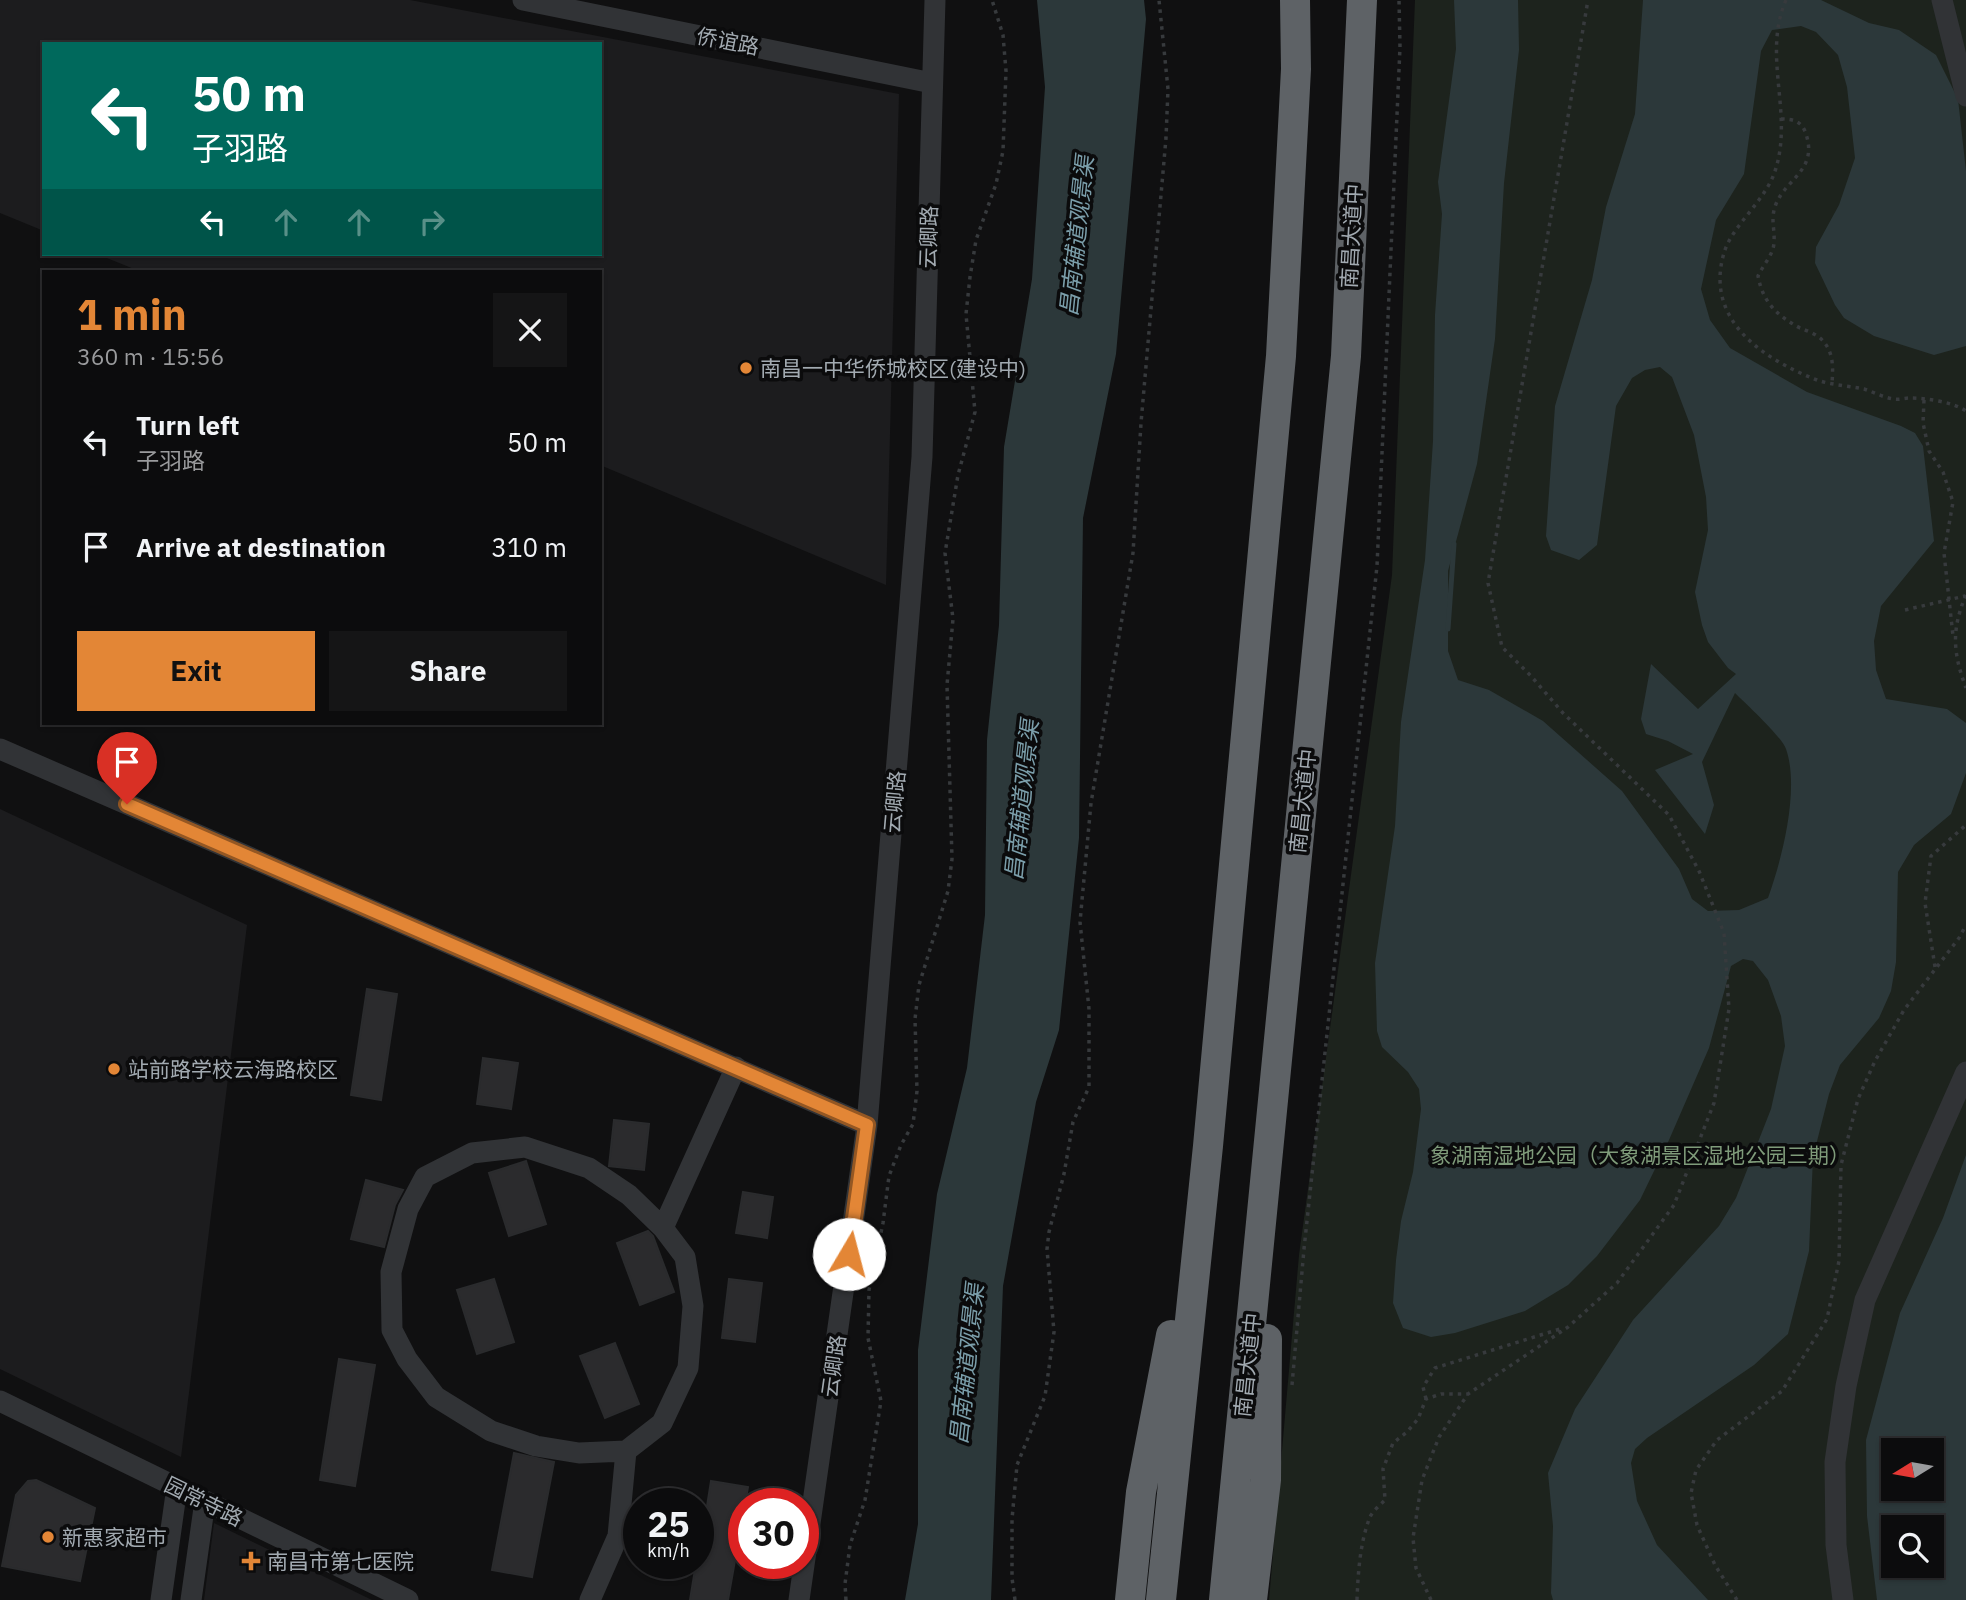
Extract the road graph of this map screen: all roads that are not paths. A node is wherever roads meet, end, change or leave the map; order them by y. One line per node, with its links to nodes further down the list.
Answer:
1 (523, 0): 6 (street, 侨谊路)
2 (935, 0): 6 (street, 云卿路)
3 (1295, 0): 12 (highway)
4 (1362, 0): 13 (highway, 南昌大道中)
5 (1942, 0): 7 (street)
6 (932, 83): 11 (street, 云卿路)
7 (1966, 96)
8 (0, 749): 9 (street)
9 (736, 1067): 11 (street); 14 (street)
10 (1966, 1072): 28 (street)
11 (867, 1125): 23 (street, 云卿路)
12 (1208, 1146): 24 (highway); 25 (highway)
13 (1266, 1167): 26 (highway, 南昌大道中); 27 (highway)
14 (663, 1228): 16 (street); 16 (street)
15 (0, 1401): 17 (street, 园常寺路)
16 (626, 1451): 22 (street)
17 (177, 1488): 18 (street, 园常寺路); 19 (street)
18 (205, 1501): 20 (street); 21 (street, 园常寺路)
19 (161, 1600)
20 (191, 1600)
21 (408, 1600)
22 (590, 1600)
23 (799, 1600)
24 (1130, 1600)
25 (1161, 1600)
26 (1224, 1600)
27 (1252, 1600)
28 (1843, 1600)

